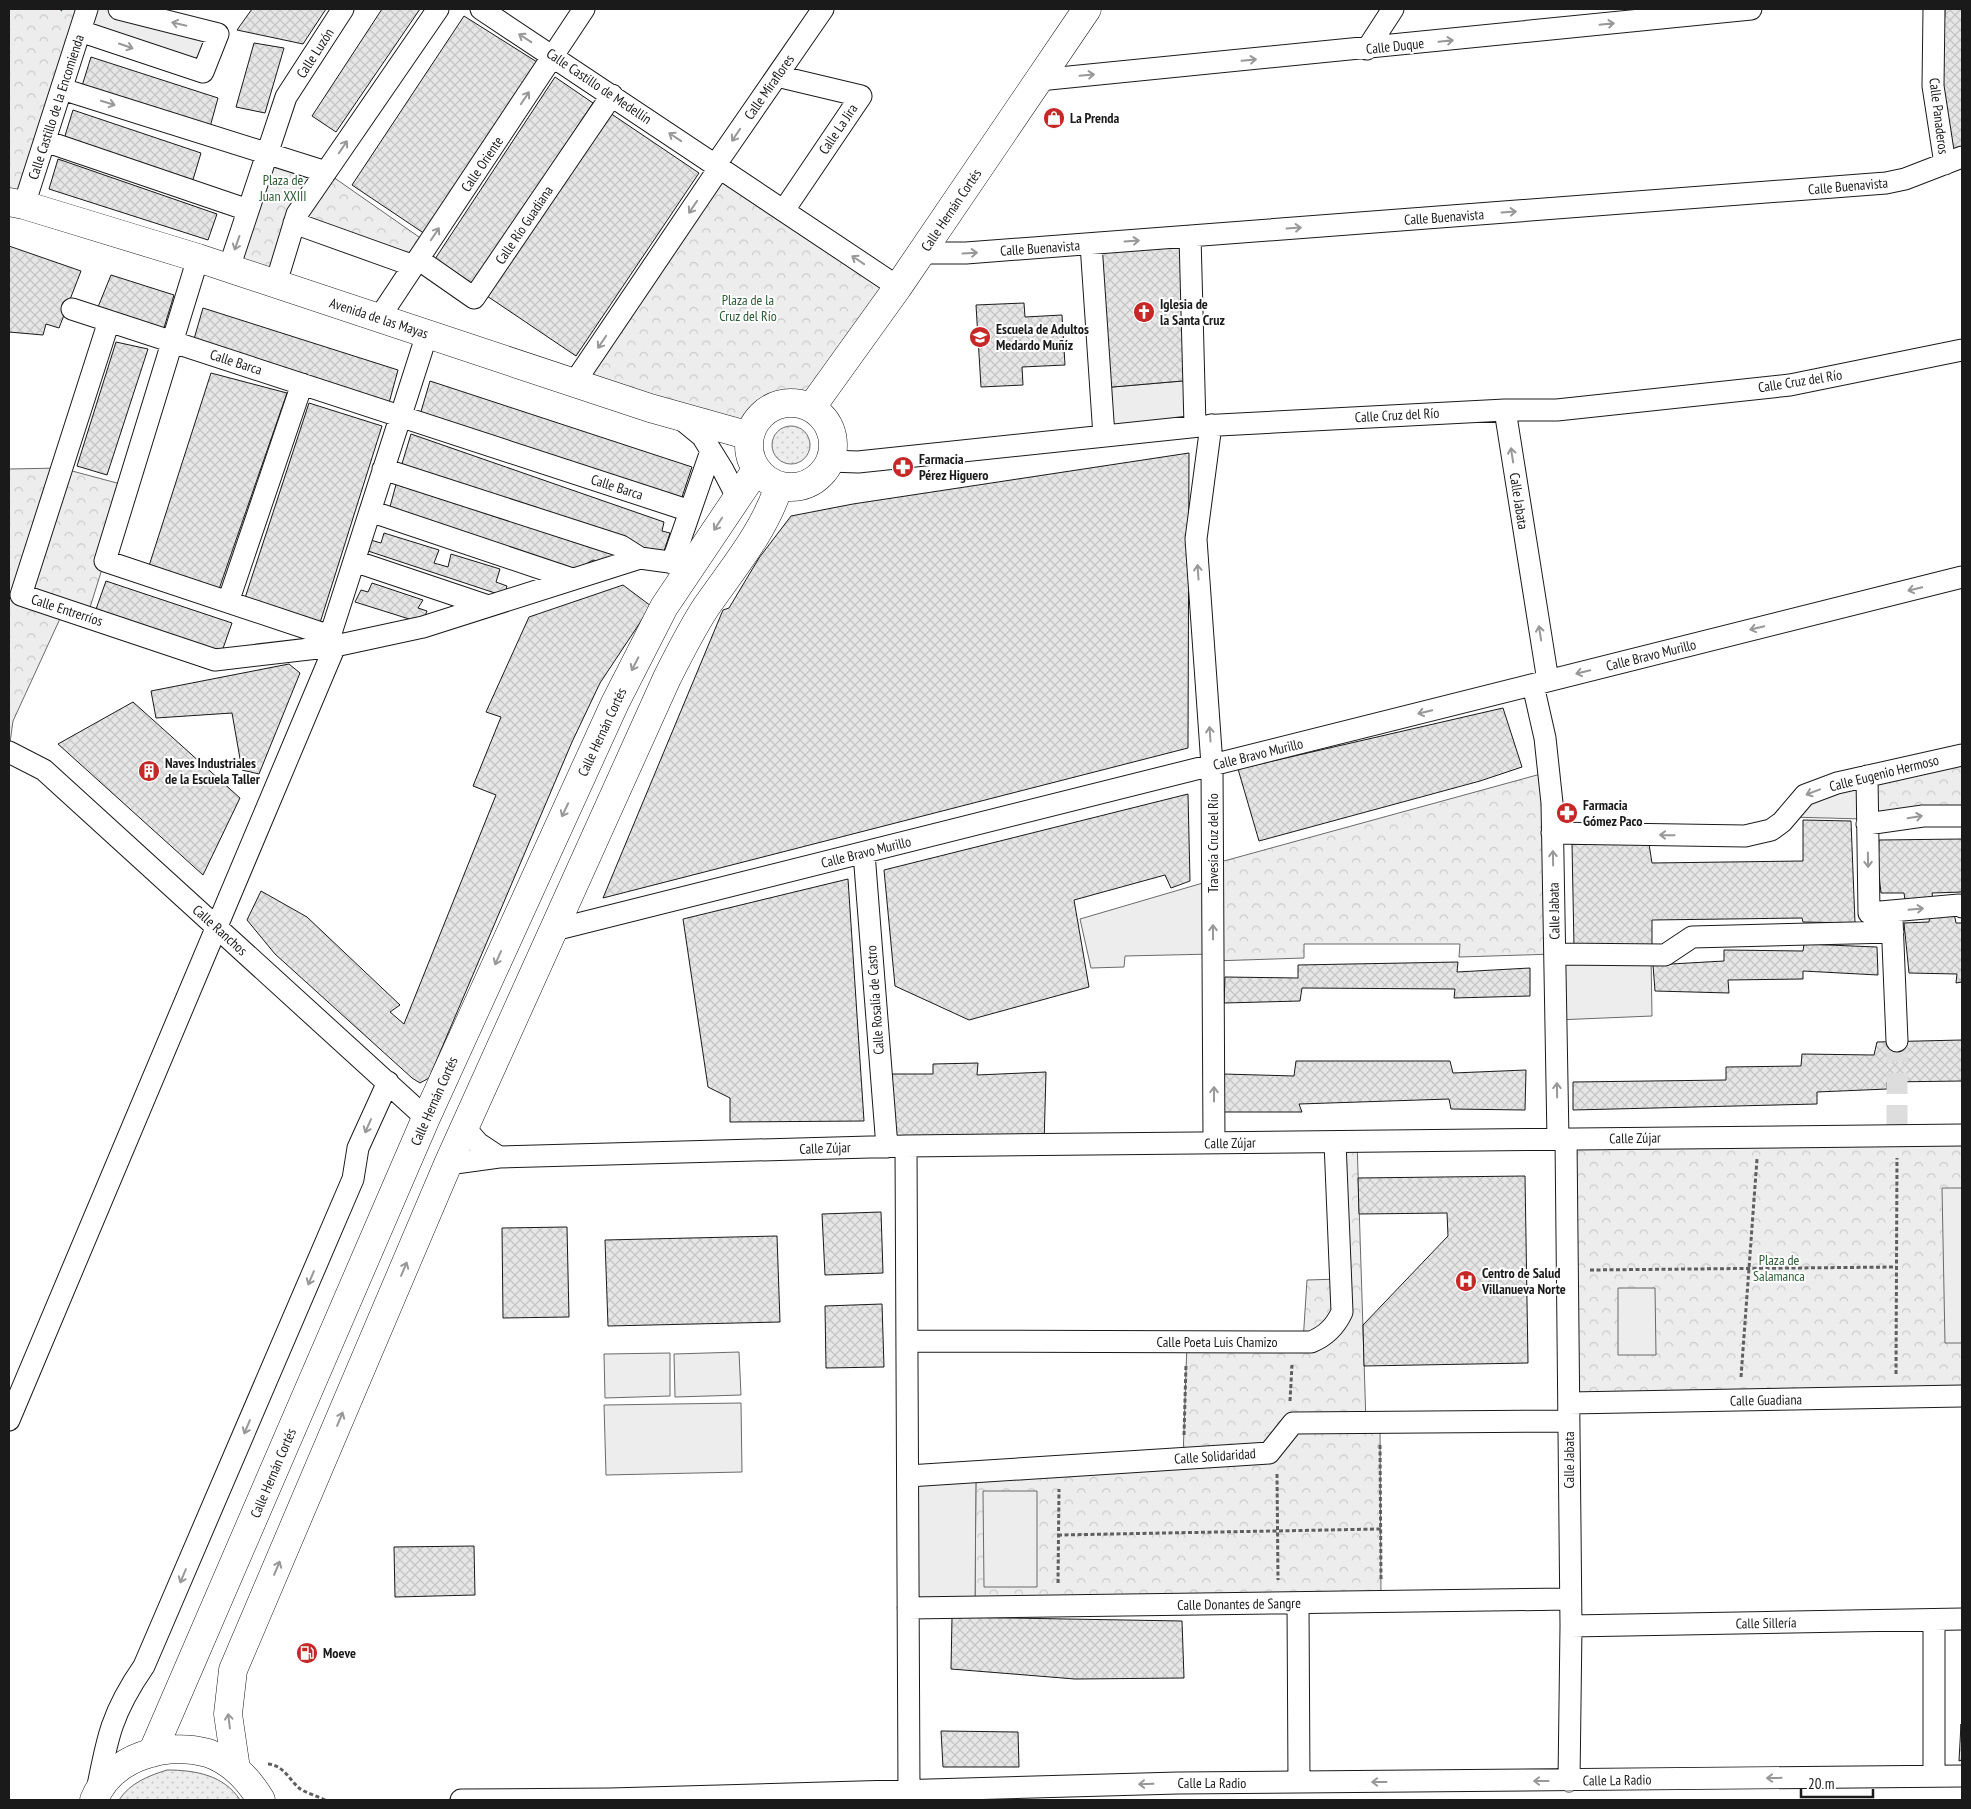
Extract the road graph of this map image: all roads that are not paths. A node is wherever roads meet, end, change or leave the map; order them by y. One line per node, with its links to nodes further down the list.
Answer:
1 (87, 9): 13 (street, Calle Castillo de la Encomienda)
2 (119, 9): 13 (street, one-way to 2)
3 (343, 9): 21 (street, Calle Luzón)
4 (438, 9): 24 (street, one-way to 4)
5 (481, 9): 15 (street, Calle Castillo de Medellín, one-way to 5)
6 (584, 9): 15 (street, Calle Oriente)
7 (823, 9): 16 (street, Calle Miraflores)
8 (1086, 9): 17 (street, Calle Hernán Cortés)
9 (1393, 9): 14 (street)
10 (1751, 9): 12 (street, Calle Duque)
11 (1934, 9): 22 (street, Calle Panaderos)
12 (1657, 14): 14 (street, Calle Duque, one-way to 12)
13 (80, 31): 18 (street, Calle Castillo de la Encomienda)
14 (1367, 49): 17 (street, Calle Duque, one-way to 14)
15 (553, 56): 19 (street, Calle Castillo de Medellín); 33 (street, Calle Oriente, one-way to 15)
16 (777, 76): 23 (street, Calle Miraflores, one-way to 23); 27 (street, Calle La Jira)
17 (1039, 80): 31 (street, Calle Hernán Cortés)
18 (62, 89): 20 (street, Calle Castillo de la Encomienda); 21 (street, one-way to 21)
19 (612, 94): 23 (street, Calle Castillo de Medellín, one-way to 19); 33 (street, Calle Río Guadiana)
20 (45, 141): 25 (street, Calle Castillo de la Encomienda); 26 (street)
21 (267, 153): 24 (street); 26 (street)
22 (1954, 161): 29 (street, Calle Buenavista, one-way to 22)
23 (718, 166): 27 (street); 43 (street, one-way to 43)
24 (326, 172): 28 (street)
25 (16, 204): 32 (street, Avenida de las Mayas)
26 (248, 210): 34 (street, one-way to 34)
27 (784, 210): 36 (street, one-way to 27)
28 (294, 223): 33 (street); 35 (street)
29 (1190, 236): 30 (street, Calle Buenavista, one-way to 29); 49 (street, Travesía Cruz del Río)
30 (1091, 244): 31 (street, Calle Buenavista, one-way to 30); 51 (street)
31 (922, 253): 36 (street, Calle Hernán Cortés)
32 (198, 258): 34 (street, Avenida de las Mayas); 41 (street)
33 (416, 263): 38 (street, Calle Oriente)
34 (229, 268): 35 (street, Avenida de las Mayas)
35 (276, 283): 38 (street, Avenida de las Mayas)
36 (898, 287): 45 (street, Calle Hernán Cortés)
37 (72, 308): 39 (street, Calle Barca)
38 (379, 318): 40 (street, Avenida de las Mayas)
39 (109, 321): 41 (street, Calle Barca); 67 (street, Calle Entrerríos)
40 (427, 334): 43 (street, Avenida de las Mayas); 47 (street)
41 (172, 342): 44 (street, Calle Barca); 65 (street)
42 (1962, 350): 46 (street, Calle Cruz del Río)
43 (574, 383): 48 (street, Avenida de las Mayas)
44 (302, 384): 47 (street, Calle Barca); 65 (street)
45 (811, 408): 50 (street); 53 (street)
46 (1505, 410): 49 (street, Calle Cruz del Río); 68 (street, Calle Jabata, one-way to 46)
47 (400, 416): 54 (street); 58 (street, Calle Barca)
48 (678, 416): 50 (street, Avenida de las Mayas); 52 (street)
49 (1203, 426): 51 (street, Calle Cruz del Río); 71 (street, Travesía Cruz del Río, one-way to 49)
50 (750, 436): 55 (street)
51 (1104, 436): 53 (street, Calle Cruz del Río)
52 (711, 451): 57 (street); 58 (street)
53 (830, 461): 56 (street)
54 (383, 469): 59 (street); 60 (street)
55 (756, 470): 56 (street); 57 (street, Calle Hernán Cortés)
56 (779, 486): 80 (street)
57 (737, 497): 62 (street, Calle Hernán Cortés, one-way to 62)
58 (690, 510): 62 (street)
59 (370, 511): 61 (street); 64 (street)
60 (640, 558): 62 (street); 64 (street)
61 (354, 561): 66 (street); 67 (street)
62 (682, 564): 84 (street, Calle Hernán Cortés, one-way to 84)
63 (1962, 577): 68 (street, Calle Bravo Murillo, one-way to 68)
64 (572, 579): 66 (street)
65 (228, 602): 67 (street)
66 (488, 606): 67 (street)
67 (332, 641): 79 (street)
68 (1540, 683): 71 (street, Calle Bravo Murillo, one-way to 71); 75 (street, Calle Jabata)
69 (9, 752): 79 (street, Calle Ranchos)
70 (1962, 755): 72 (street, Calle Eugenio Hermoso)
71 (1212, 765): 76 (street, Calle Bravo Murillo); 89 (street, Travesía Cruz del Río, one-way to 71)
72 (1867, 776): 74 (street); 75 (street, Calle Eugenio Hermoso, one-way to 75)
73 (1962, 816): 74 (street, one-way to 73)
74 (1867, 824): 78 (street, one-way to 78)
75 (1552, 833): 81 (street, Calle Jabata, one-way to 75)
76 (864, 853): 80 (street, Calle Bravo Murillo); 90 (street, Calle Rosalía de Castro)
77 (1962, 907): 78 (street, one-way to 77)
78 (1892, 922): 81 (street); 82 (street)
79 (216, 927): 83 (street, Calle Ranchos); 96 (street)
80 (554, 930): 85 (street)
81 (1554, 954): 87 (street, Calle Jabata, one-way to 81)
82 (1896, 1041)
83 (388, 1082): 84 (street, Calle Ranchos); 111 (street, one-way to 111)
84 (426, 1118): 104 (street, Calle Hernán Cortés)
85 (465, 1128): 91 (street); 92 (street)
86 (1962, 1135): 87 (street, Calle Zújar)
87 (1562, 1139): 88 (street, Calle Zújar); 95 (street, Calle Jabata)
88 (1335, 1142): 89 (street, Calle Zújar); 93 (street, Calle Poeta Luis Chamizo)
89 (1214, 1143): 90 (street, Calle Zújar)
90 (897, 1147): 91 (street, Calle Zújar); 93 (street, Calle Rosalía de Castro)
91 (499, 1157): 92 (street, Calle Zújar)
92 (448, 1164): 105 (street, one-way to 92)
93 (907, 1341): 97 (street, Calle Rosalía de Castro)
94 (1962, 1396): 95 (street, Calle Guadiana)
95 (1569, 1412): 97 (street, Calle Solidaridad); 98 (street, Calle Jabata)
96 (9, 1420)
97 (908, 1476): 100 (street, Calle Rosalía de Castro)
98 (1570, 1599): 99 (street, Calle Donantes de Sangre); 103 (street, Calle Jabata)
99 (1288, 1603): 100 (street, Calle Donantes de Sangre); 109 (street)
100 (908, 1608): 110 (street, Calle Rosalía de Castro)
101 (1962, 1619): 102 (street, Calle Sillería)
102 (1934, 1620): 103 (street, Calle Sillería); 106 (street)
103 (1571, 1626): 108 (street, Calle Jabata)
104 (152, 1753): 105 (street); 111 (street)
105 (236, 1769): 112 (street)
106 (1934, 1776): 107 (street, Calle La Radio); 108 (street, Calle La Radio, one-way to 108)
107 (1962, 1776)
108 (1569, 1781): 109 (street, Calle La Radio, one-way to 109)
109 (1299, 1782): 110 (street, Calle La Radio, one-way to 110)
110 (909, 1791): 113 (street, Calle La Radio)
111 (96, 1796)
112 (261, 1800)
113 (461, 1800)

